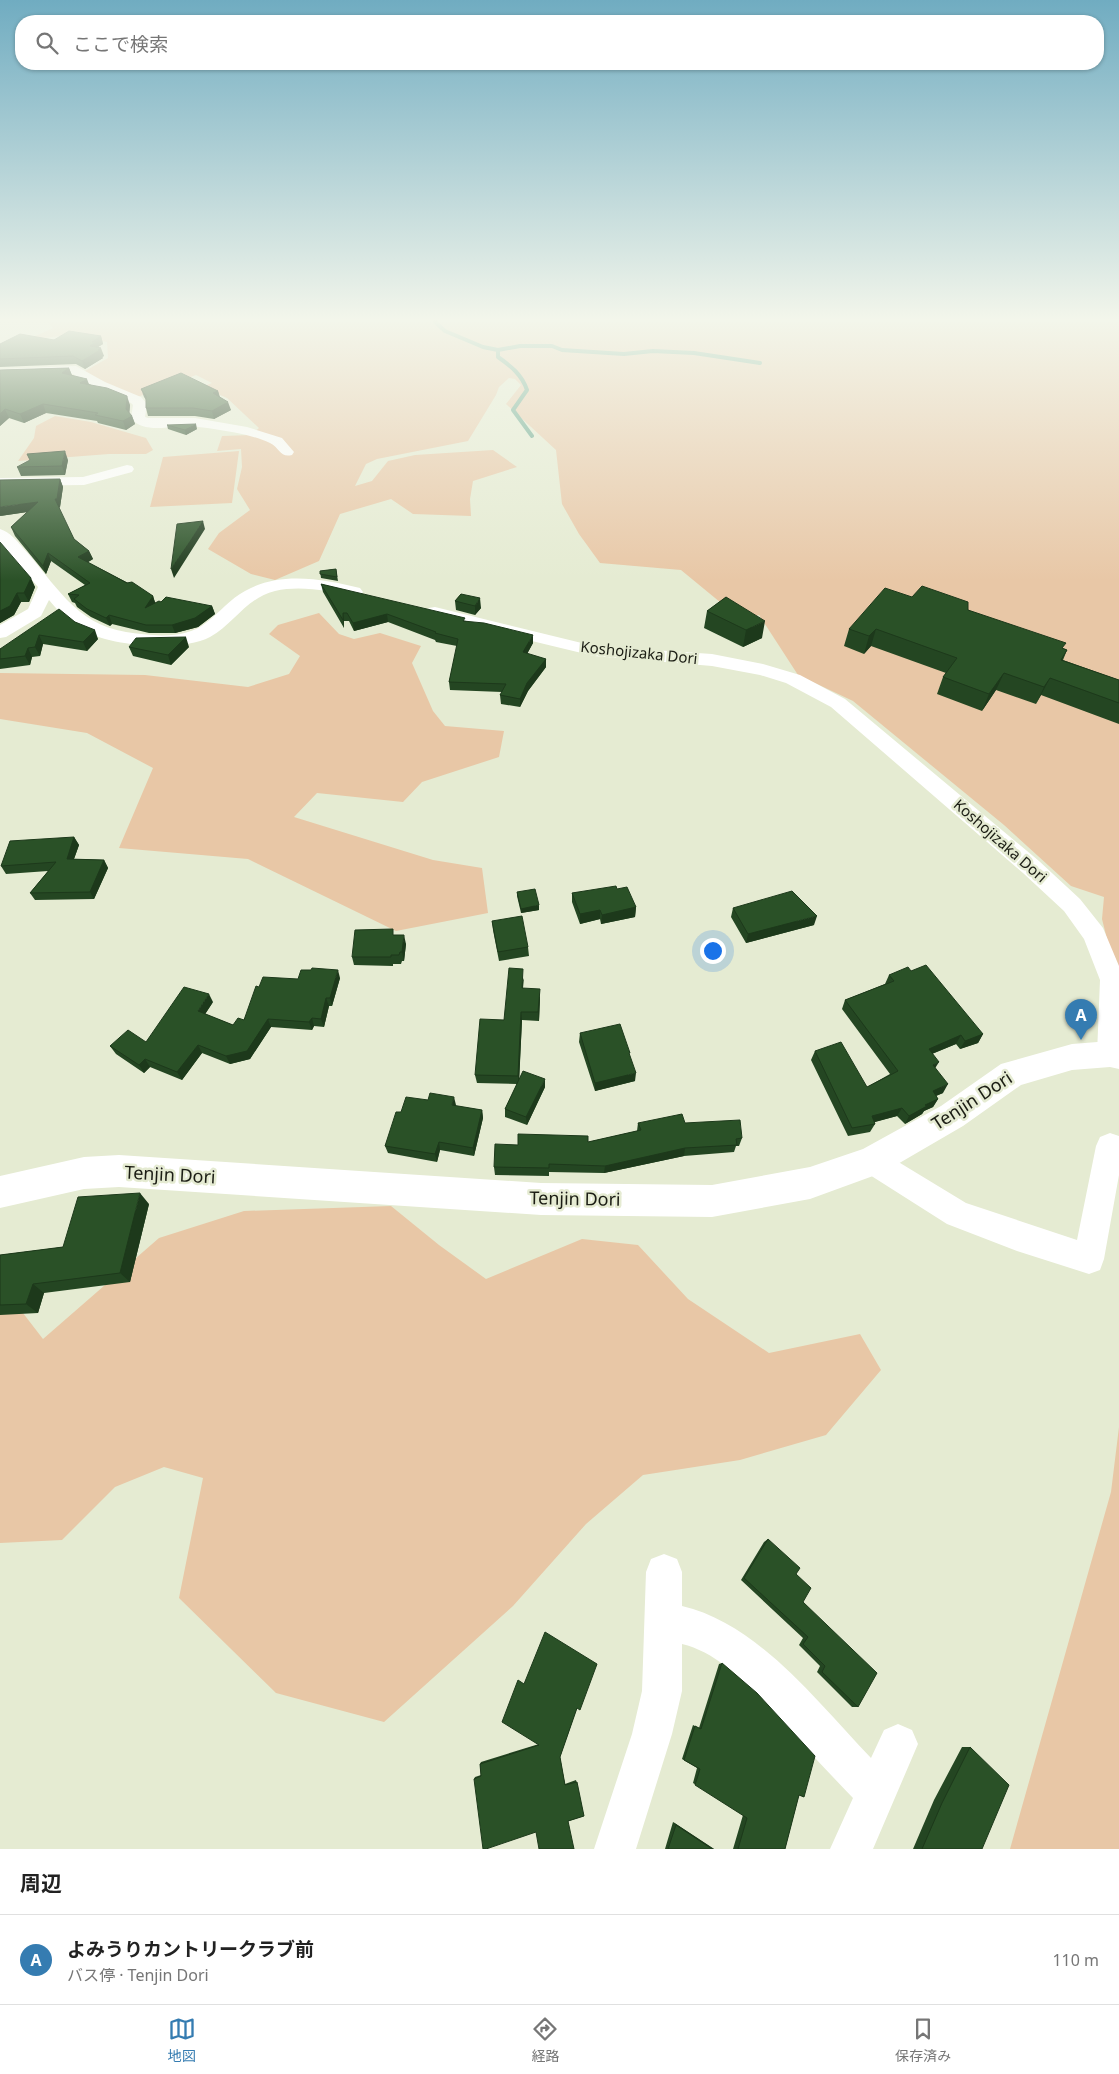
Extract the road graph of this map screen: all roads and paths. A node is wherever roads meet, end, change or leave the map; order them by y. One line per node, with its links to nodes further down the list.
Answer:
1 (139, 408): 2 (street)
2 (288, 452)
3 (127, 468): 4 (street)
4 (0, 482)
5 (0, 534): 6 (street)
6 (46, 587): 7 (street); 9 (street)
7 (376, 598)
8 (413, 607): 10 (street, Koshojizaka Dori)
9 (0, 633)
10 (1114, 1055): 12 (street, Tenjin Dori)
11 (1110, 1146): 12 (street)
12 (872, 1161): 13 (street, Tenjin Dori)
13 (0, 1192)
14 (664, 1572): 15 (street)
15 (663, 1621): 17 (street); 18 (street)
16 (898, 1744): 17 (street)
17 (876, 1793): 19 (street)
18 (615, 1849)
19 (851, 1849)

